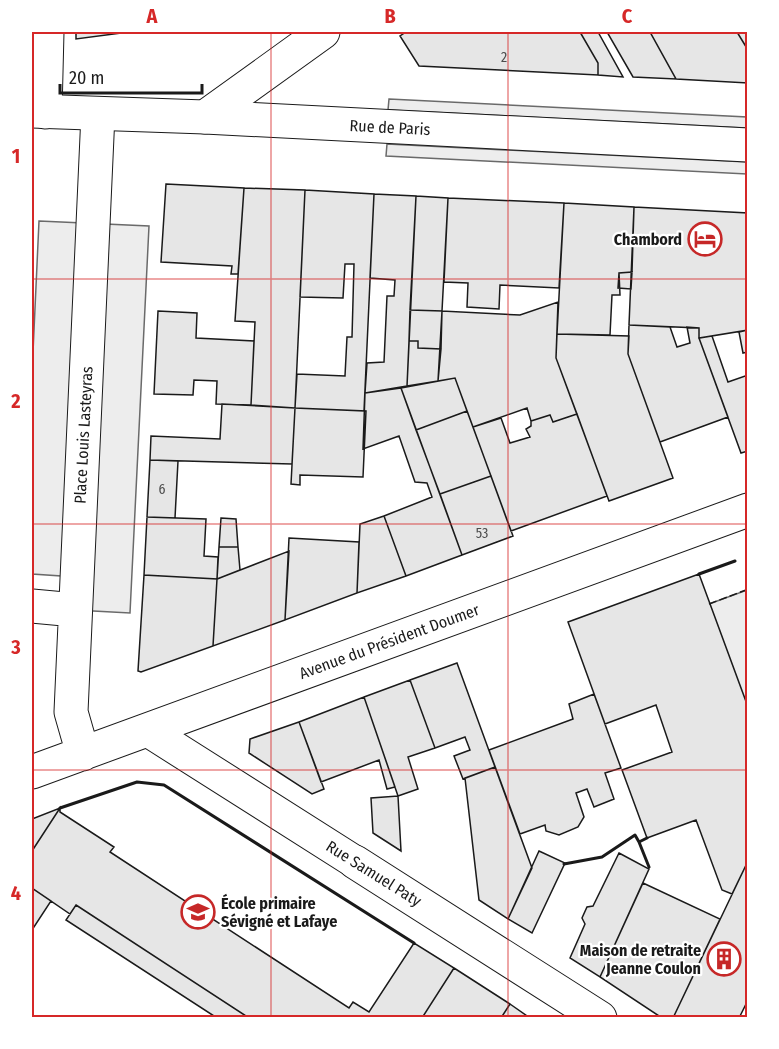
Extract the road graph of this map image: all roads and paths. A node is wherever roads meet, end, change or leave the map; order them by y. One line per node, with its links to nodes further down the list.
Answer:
1 (47, 32): 3 (street)
2 (323, 32): 5 (street)
3 (38, 111): 4 (street, Rue de Paris)
4 (98, 114): 5 (street, Rue de Paris); 9 (street, Place Louis Lasteyras)
5 (205, 117): 6 (street, Rue de Paris)
6 (747, 145)
7 (747, 510): 10 (street, Avenue du Président Doumer)
8 (32, 606): 9 (street)
9 (75, 610): 11 (street, Place Louis Lasteyras)
10 (147, 730): 11 (street, Avenue du Président Doumer); 13 (street, Rue Samuel Paty)
11 (82, 754): 12 (street, Avenue du Président Doumer)
12 (32, 772)
13 (355, 862): 14 (street, Rue Samuel Paty)
14 (600, 1017)

